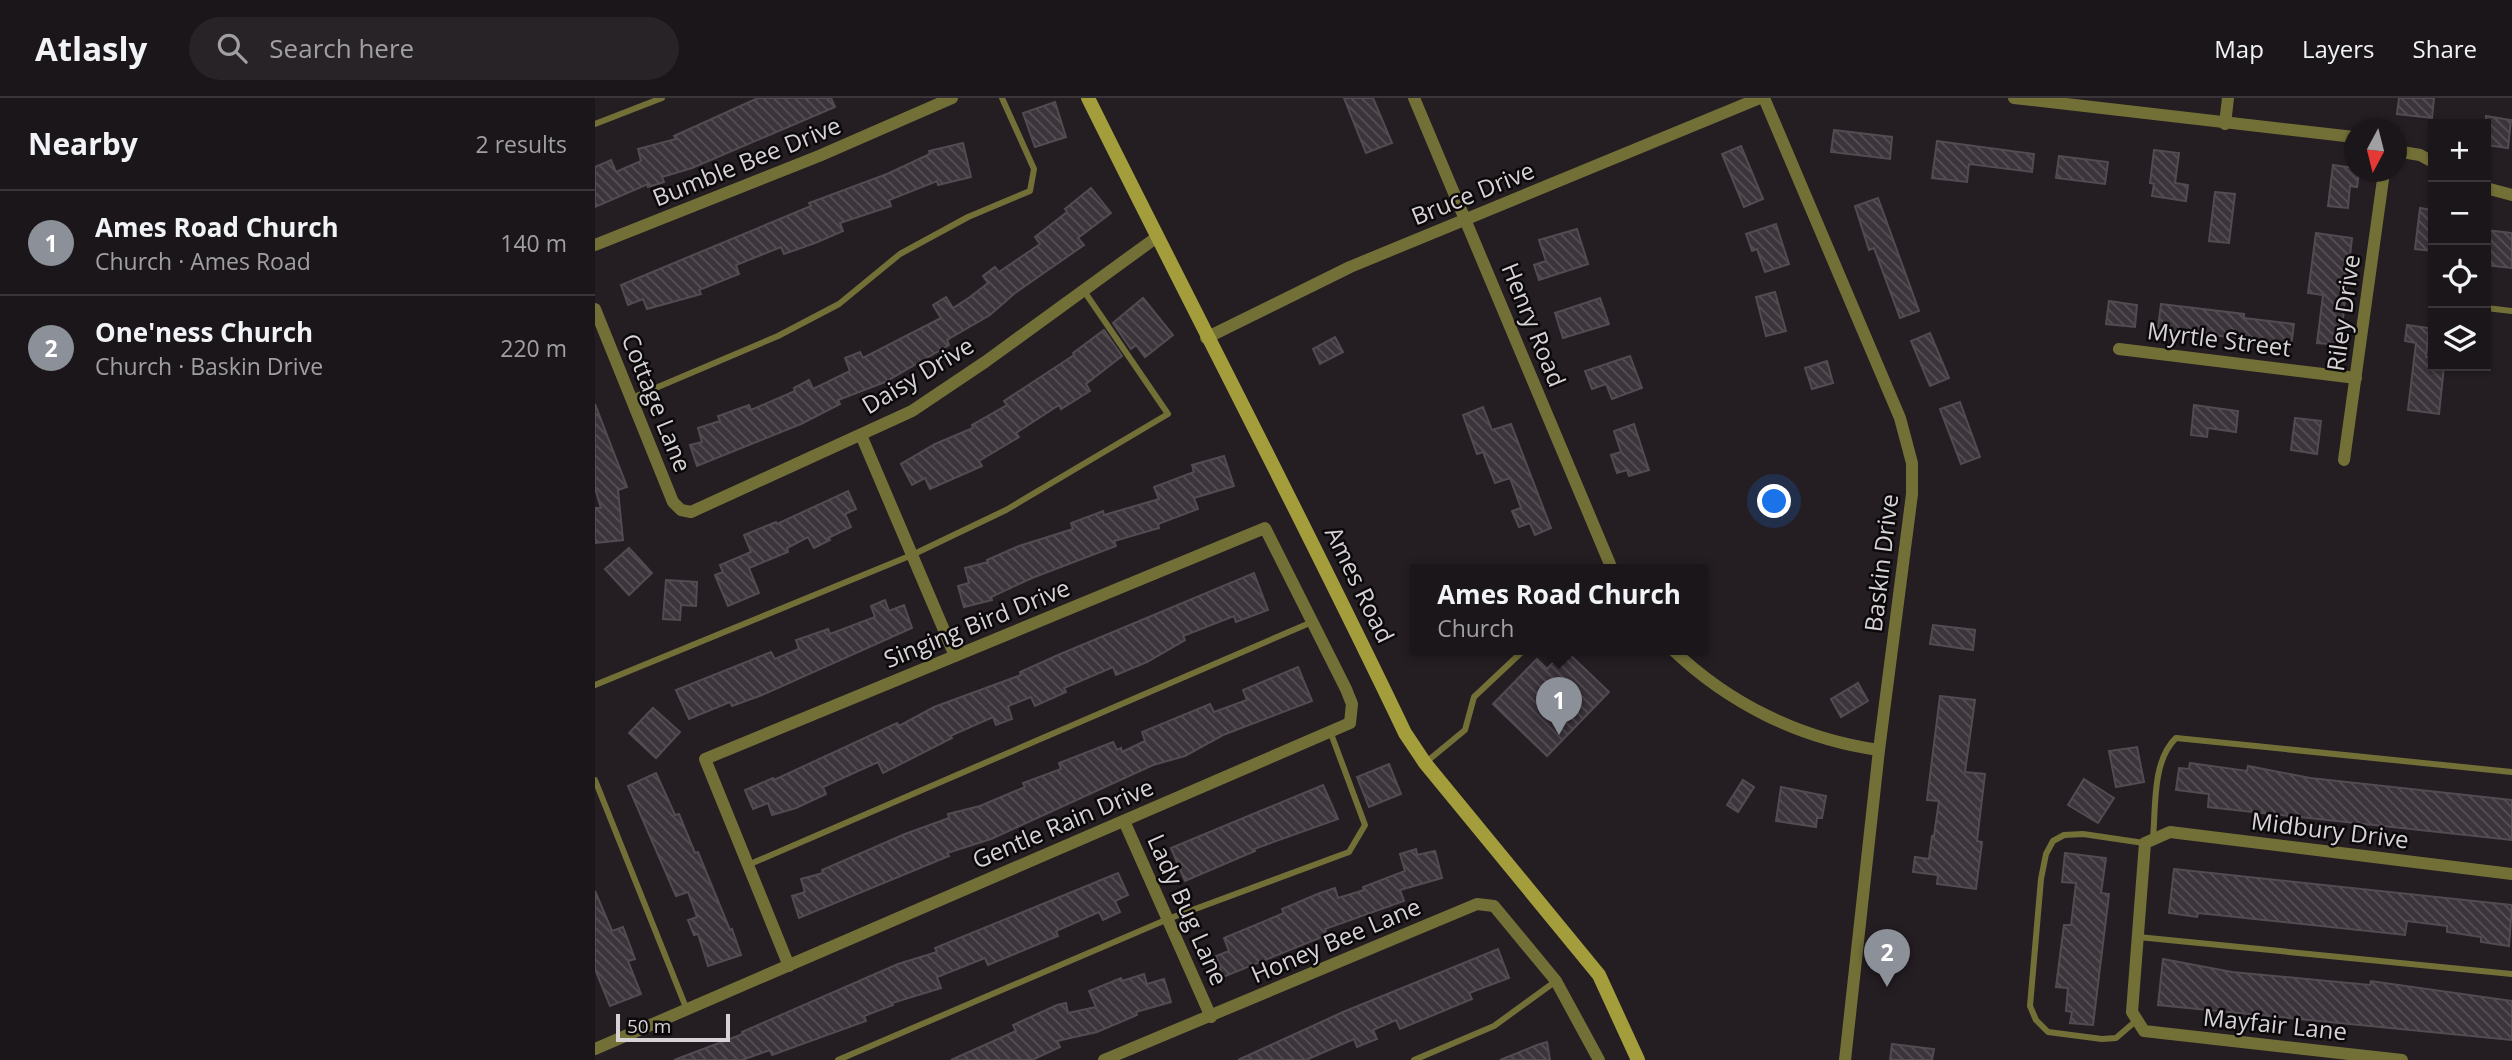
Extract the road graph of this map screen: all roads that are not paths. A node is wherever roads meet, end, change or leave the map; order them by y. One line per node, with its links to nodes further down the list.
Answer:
1 (662, 98): 9 (lane)
2 (952, 98): 19 (street, Bumble Bee Drive)
3 (1002, 98): 27 (lane)
4 (1088, 98): 18 (street, Ames Road)
5 (1414, 98): 17 (street, Henry Road)
6 (1762, 98): 17 (street, Bruce Drive); 40 (street, Baskin Drive)
7 (2014, 98): 10 (street)
8 (2228, 98): 10 (street)
9 (595, 124)
10 (2225, 124): 11 (street)
11 (2344, 136)
12 (2407, 153): 13 (street)
13 (2428, 159)
14 (2384, 182): 26 (street, Riley Drive)
15 (2491, 189): 16 (street)
16 (2512, 195)
17 (1467, 220): 24 (street, Bruce Drive); 33 (street, Henry Road)
18 (1157, 237): 20 (street, Daisy Drive); 24 (street, Ames Road)
19 (595, 246)
20 (1084, 290): 28 (street, Daisy Drive); 32 (lane)
21 (595, 309): 27 (street, Cottage Lane)
22 (2491, 309): 23 (lane)
23 (2512, 311)
24 (1206, 338): 41 (street, Ames Road)
25 (2119, 349): 26 (street, Myrtle Street)
26 (2355, 378): 29 (street, Riley Drive)
27 (632, 398): 30 (street, Cottage Lane)
28 (861, 435): 30 (street, Daisy Drive); 32 (street)
29 (2344, 460)
30 (681, 510)
31 (1265, 528): 34 (street, Gentle Rain Drive); 37 (street, Singing Bird Drive)
32 (912, 555): 37 (street); 38 (lane)
33 (1610, 564)
34 (1312, 622): 39 (street, Gentle Rain Drive); 46 (lane)
35 (1519, 655): 41 (lane)
36 (1679, 655): 40 (street)
37 (955, 656): 46 (street, Singing Bird Drive)
38 (595, 685)
39 (1330, 732): 44 (street, Gentle Rain Drive); 48 (lane)
40 (1879, 750): 63 (street, Baskin Drive)
41 (1425, 762): 62 (street, Ames Road)
42 (2512, 772): 45 (lane)
43 (595, 780): 53 (lane)
44 (1124, 821): 48 (street, Lady Bug Lane); 50 (street, Gentle Rain Drive)
45 (2149, 842): 47 (street, Midbury Drive); 49 (street); 55 (lane)
46 (748, 865): 50 (street)
47 (2512, 874)
48 (1168, 919): 54 (street, Lady Bug Lane); 58 (lane)
49 (2138, 937): 51 (lane); 55 (street)
50 (789, 966): 53 (street, Gentle Rain Drive)
51 (2512, 974)
52 (1556, 981): 54 (street, Honey Bee Lane); 60 (lane); 61 (street, Honey Bee Lane)
53 (687, 1010): 56 (street, Gentle Rain Drive)
54 (1211, 1017): 59 (street, Honey Bee Lane)
55 (2141, 1026): 57 (street, Mayfair Lane)
56 (595, 1049)
57 (2313, 1055): 64 (street, Mayfair Lane)
58 (838, 1060)
59 (1104, 1060)
60 (1414, 1060)
61 (1599, 1060)
62 (1638, 1060)
63 (1846, 1060)
64 (2402, 1060)

